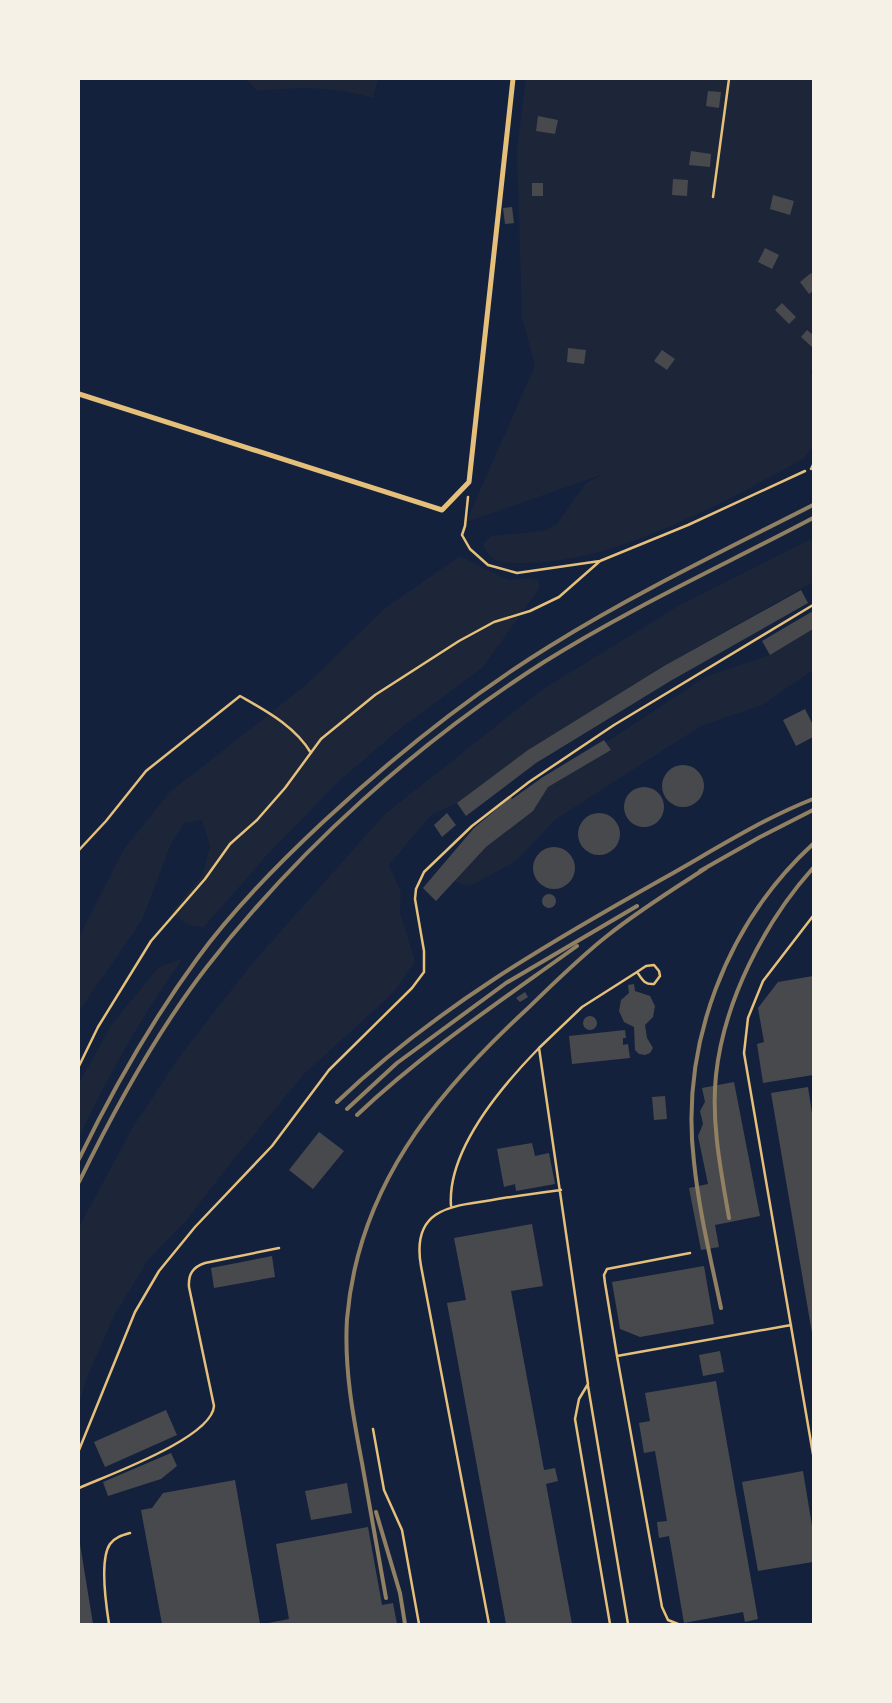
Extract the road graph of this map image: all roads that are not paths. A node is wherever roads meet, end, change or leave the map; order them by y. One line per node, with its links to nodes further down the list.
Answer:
1 (512, 79): 4 (street)
2 (729, 79): 3 (lane)
3 (713, 197)
4 (79, 394)
5 (813, 465): 6 (lane)
6 (810, 469)
7 (813, 605): 19 (lane)
8 (813, 916): 15 (lane)
9 (637, 972): 9 (lane); 10 (lane)
10 (540, 1048): 11 (lane); 12 (lane)
11 (561, 1190): 12 (lane); 17 (lane)
12 (451, 1206): 25 (lane)
13 (279, 1248): 21 (lane)
14 (690, 1253): 16 (lane)
15 (791, 1325): 16 (lane); 20 (lane)
16 (617, 1356): 28 (lane)
17 (588, 1384): 26 (lane); 27 (lane)
18 (373, 1429): 24 (lane)
19 (79, 1450)
20 (813, 1454)
21 (79, 1488)
22 (130, 1532): 23 (lane)
23 (109, 1624)
24 (419, 1624)
25 (489, 1624)
26 (610, 1624)
27 (628, 1624)
28 (678, 1624)

